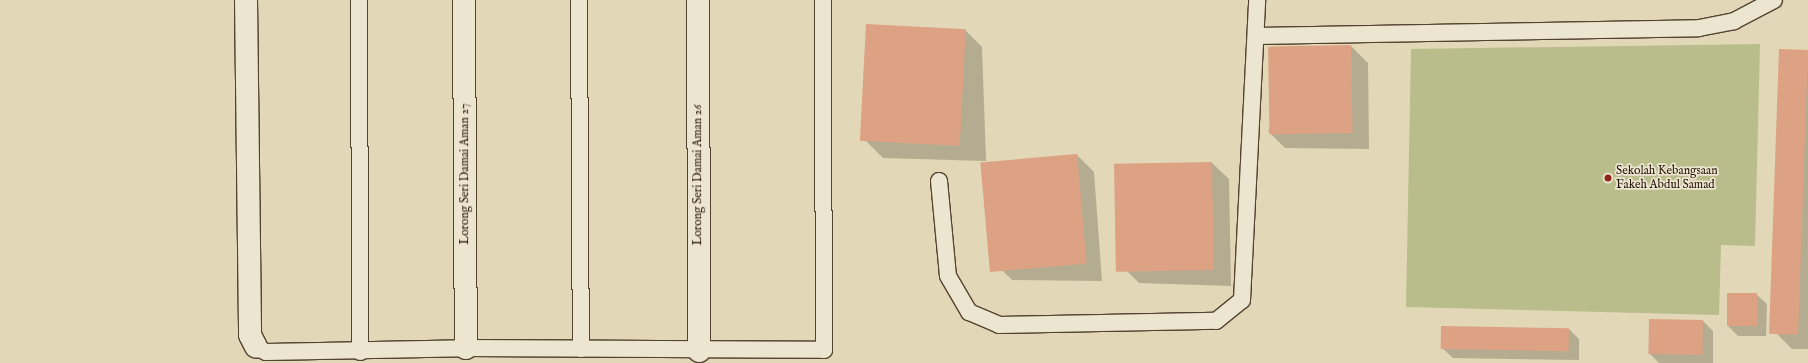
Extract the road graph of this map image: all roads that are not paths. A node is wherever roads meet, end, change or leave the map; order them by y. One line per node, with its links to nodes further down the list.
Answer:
1 (246, 0): 11 (street)
2 (359, 0): 15 (lane)
3 (464, 0): 12 (street, Lorong Seri Damai Aman 27)
4 (579, 0): 13 (lane)
5 (698, 0): 14 (street, Lorong Seri Damai Aman 26)
6 (823, 0): 14 (lane)
7 (1257, 0): 9 (lane)
8 (1774, 0): 9 (lane)
9 (1256, 36): 10 (lane)
10 (939, 181)
11 (256, 347): 15 (lane)
12 (466, 348): 13 (lane); 15 (lane)
13 (581, 349): 14 (lane)
14 (699, 351)
15 (360, 352)

